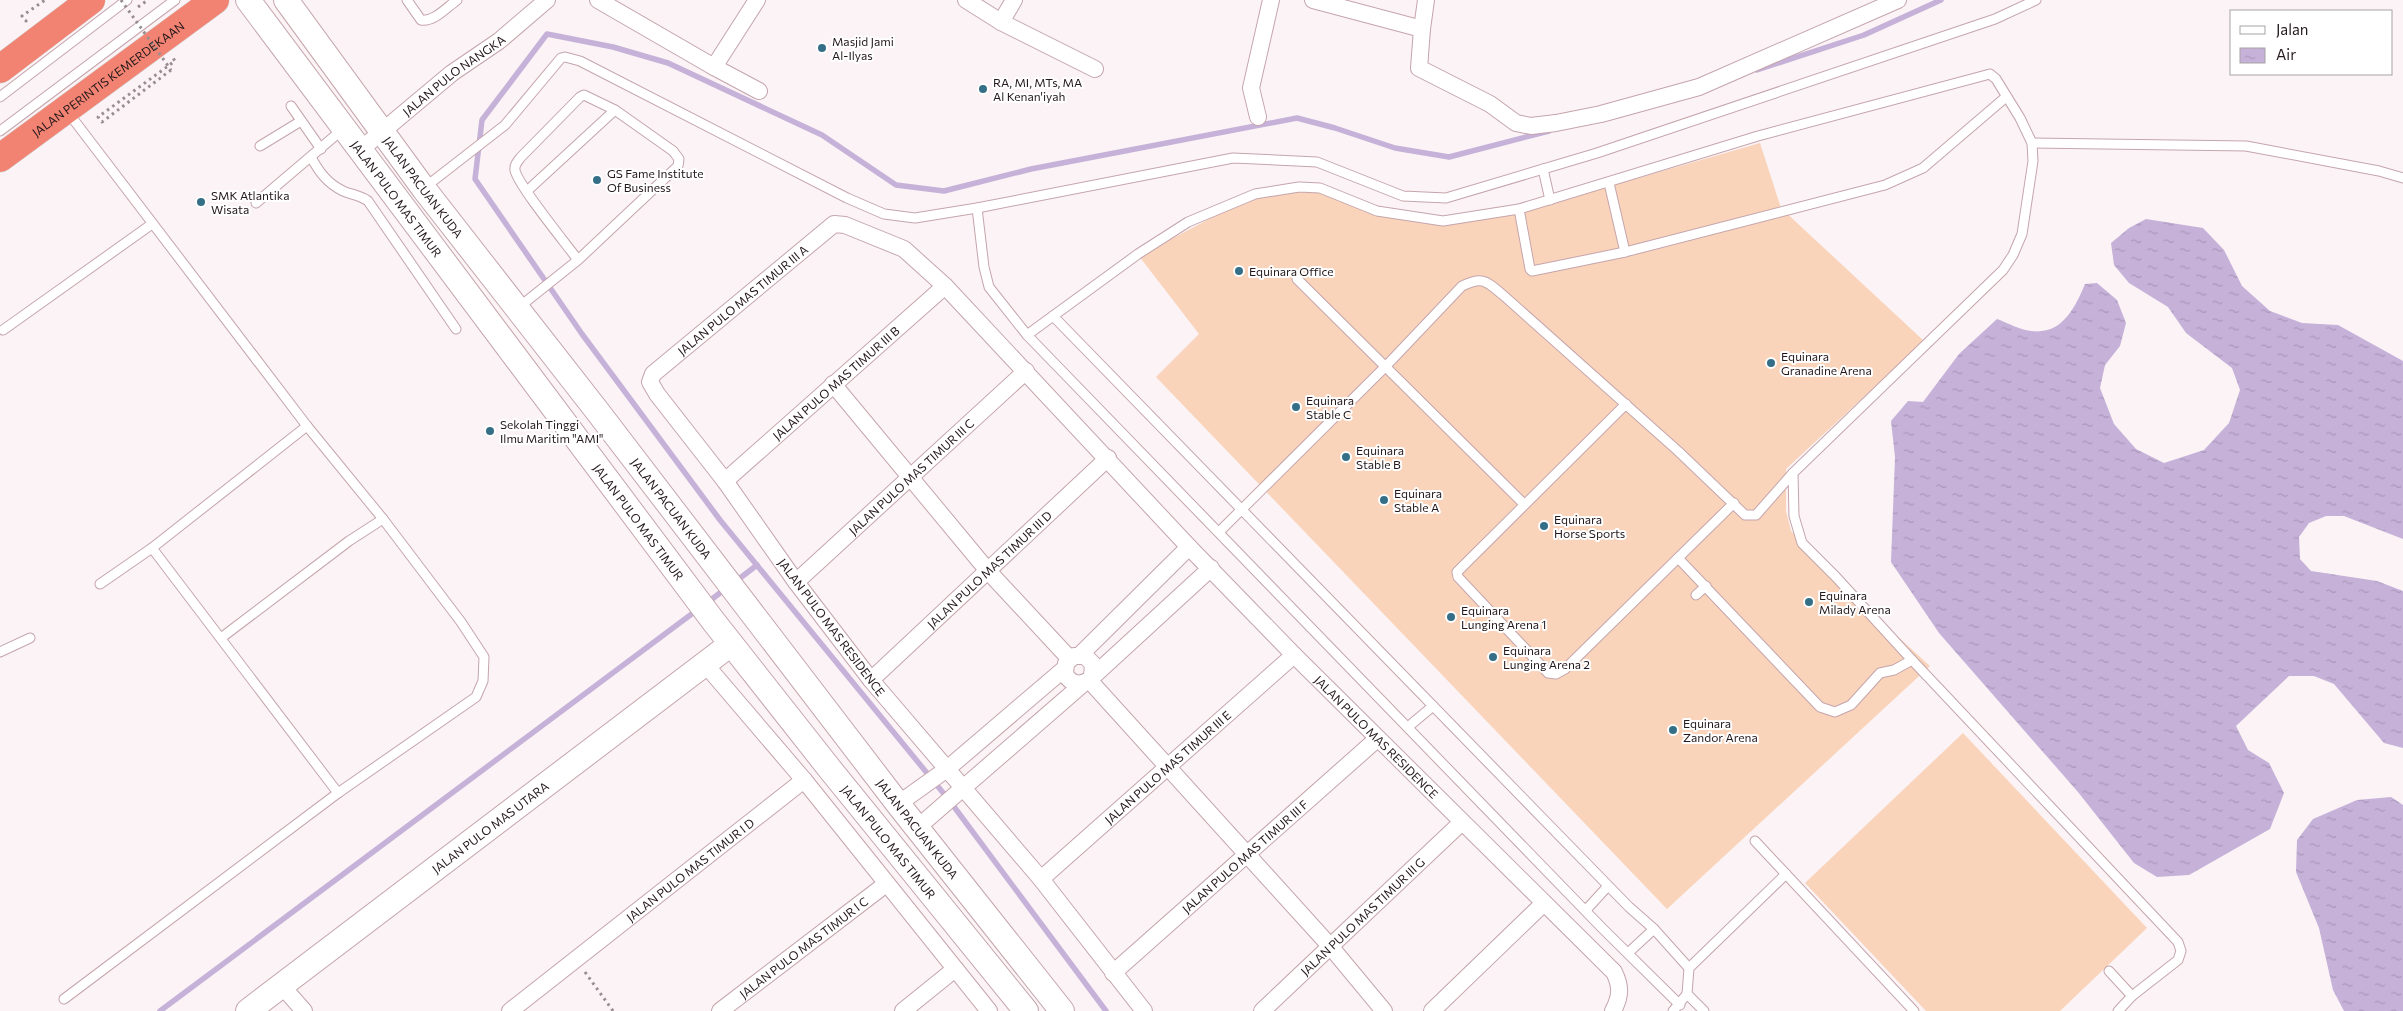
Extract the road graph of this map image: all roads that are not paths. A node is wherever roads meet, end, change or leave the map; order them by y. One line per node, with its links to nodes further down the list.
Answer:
1 (91, 0): 22 (highway)
2 (127, 0): 25 (lane)
3 (175, 0): 33 (lane)
4 (215, 0): 28 (highway, JALAN PERINTIS KEMERDEKAAN)
5 (248, 0): 32 (street, JALAN PULO MAS TIMUR)
6 (286, 0): 34 (street, JALAN PACUAN KUDA)
7 (407, 0): 8 (lane)
8 (457, 0)
9 (547, 0): 34 (street, JALAN PULO NANGKA)
10 (598, 0): 21 (street)
11 (757, 0): 21 (street)
12 (966, 0): 19 (street)
13 (1014, 0): 19 (street)
14 (1271, 0): 30 (street)
15 (1313, 0): 20 (street)
16 (1426, 0): 20 (street)
17 (1898, 0): 20 (street)
18 (2036, 0): 41 (lane)
19 (1001, 22): 23 (street)
20 (1422, 30)
21 (714, 67): 24 (street)
22 (0, 69)
23 (1095, 69)
24 (759, 91)
25 (0, 97)
26 (2006, 97): 35 (lane); 43 (lane); 51 (lane)
27 (290, 106): 31 (lane)
28 (65, 109): 40 (highway, JALAN PERINTIS KEMERDEKAAN); 50 (lane)
29 (615, 110): 45 (lane); 45 (lane); 52 (lane)
30 (1258, 117)
31 (301, 121): 36 (lane); 37 (lane)
32 (344, 128): 37 (lane); 38 (street, JALAN PULO MAS TIMUR)
33 (0, 131)
34 (381, 132): 38 (street, JALAN PULO NANGKA); 44 (street, JALAN PACUAN KUDA)
35 (2032, 142): 42 (lane); 66 (lane)
36 (260, 146)
37 (321, 148): 39 (lane)
38 (360, 150): 85 (street, JALAN PULO MAS TIMUR)
39 (311, 157): 47 (lane); 57 (lane)
40 (0, 158)
41 (1543, 169): 46 (lane); 48 (lane)
42 (2403, 178)
43 (1609, 182): 46 (lane); 51 (lane)
44 (424, 188): 48 (lane); 55 (street, JALAN PACUAN KUDA)
45 (527, 191): 52 (lane)
46 (1550, 200): 49 (lane)
47 (256, 203)
48 (977, 208): 59 (lane)
49 (1519, 209): 51 (lane); 56 (lane)
50 (152, 224): 58 (lane); 64 (lane)
51 (1625, 252)
52 (578, 260): 55 (lane)
53 (1297, 279): 60 (lane)
54 (945, 286): 61 (street, JALAN PULO MAS RESIDENCE); 62 (street, JALAN PULO MAS TIMUR III B); 68 (street, JALAN PULO MAS TIMUR III A)
55 (524, 304): 101 (street, JALAN PACUAN KUDA)
56 (1053, 316): 59 (lane); 71 (lane)
57 (456, 329)
58 (3, 330)
59 (1027, 335): 73 (lane)
60 (1386, 366): 63 (lane); 70 (lane); 71 (lane)
61 (1026, 371): 65 (street, JALAN PULO MAS RESIDENCE); 67 (street, JALAN PULO MAS TIMUR III C)
62 (833, 384): 67 (street); 68 (street, JALAN PULO MAS TIMUR III B)
63 (1626, 404): 69 (lane); 70 (lane)
64 (307, 426): 72 (lane); 75 (lane)
65 (1108, 458): 74 (street, JALAN PULO MAS RESIDENCE); 78 (street, JALAN PULO MAS TIMUR III D)
66 (1793, 473): 69 (lane); 88 (lane)
67 (912, 478): 78 (street); 79 (street, JALAN PULO MAS TIMUR III C)
68 (725, 481): 79 (street, JALAN PULO MAS RESIDENCE)
69 (1734, 503): 76 (lane)
70 (1524, 504): 76 (lane)
71 (1241, 510): 73 (lane); 93 (lane)
72 (383, 519): 84 (lane); 100 (lane)
73 (1219, 532): 94 (lane)
74 (1189, 546): 77 (street, JALAN PULO MAS RESIDENCE); 89 (street)
75 (152, 548): 80 (lane); 84 (lane)
76 (1678, 558): 81 (lane)
77 (1211, 568): 87 (street, JALAN PULO MAS RESIDENCE); 92 (street)
78 (988, 571): 89 (street); 91 (street, JALAN PULO MAS TIMUR III D)
79 (796, 582): 91 (street, JALAN PULO MAS RESIDENCE)
80 (100, 584)
81 (1706, 586): 82 (lane); 88 (lane)
82 (1696, 595)
83 (30, 638): 86 (lane)
84 (221, 638): 100 (lane)
85 (731, 644): 90 (street, JALAN PULO MAS UTARA); 130 (street, JALAN PULO MAS TIMUR)
86 (0, 652)
87 (1294, 655): 95 (street, JALAN PULO MAS RESIDENCE); 96 (street, JALAN PULO MAS TIMUR III E)
88 (1912, 660): 121 (lane)
89 (1071, 661): 92 (street); 92 (street); 97 (street)
90 (705, 664): 98 (street); 119 (street, JALAN PULO MAS UTARA)
91 (871, 680): 97 (street, JALAN PULO MAS RESIDENCE)
92 (1088, 680): 96 (street); 99 (street)
93 (1433, 706): 94 (lane); 109 (lane)
94 (1408, 727): 111 (lane)
95 (1377, 739): 102 (street, JALAN PULO MAS RESIDENCE); 105 (street, JALAN PULO MAS TIMUR III F)
96 (1168, 766): 105 (street); 107 (street, JALAN PULO MAS TIMUR III E)
97 (943, 772): 99 (street, JALAN PULO MAS RESIDENCE); 101 (street)
98 (804, 780): 108 (street); 126 (street, JALAN PULO MAS TIMUR I D)
99 (960, 792): 103 (street); 107 (street, JALAN PULO MAS RESIDENCE)
100 (338, 793): 122 (lane)
101 (903, 800): 103 (street, JALAN PACUAN KUDA)
102 (1462, 822): 110 (street, JALAN PULO MAS RESIDENCE); 113 (street, JALAN PULO MAS TIMUR III G)
103 (922, 824): 131 (street, JALAN PACUAN KUDA)
104 (1756, 841): 106 (lane)
105 (1247, 855): 113 (street); 118 (street, JALAN PULO MAS TIMUR III F)
106 (1786, 874): 115 (lane); 138 (lane)
107 (1041, 879): 118 (street, JALAN PULO MAS RESIDENCE)
108 (886, 884): 116 (street); 127 (street, JALAN PULO MAS TIMUR I C)
109 (1608, 886): 111 (lane); 112 (lane)
110 (1544, 903): 135 (street); 136 (street, JALAN PULO MAS RESIDENCE)
111 (1586, 910): 114 (lane)
112 (1654, 928): 114 (lane); 115 (lane)
113 (1330, 946): 133 (street, JALAN PULO MAS TIMUR III G); 134 (street)
114 (1628, 953): 123 (lane)
115 (1689, 968): 120 (lane)
116 (954, 969): 128 (street); 129 (street)
117 (2109, 971): 121 (lane)
118 (1113, 973): 132 (street, JALAN PULO MAS RESIDENCE)
119 (282, 986): 124 (street, JALAN PULO MAS UTARA); 125 (street)
120 (1687, 994): 123 (lane); 137 (lane)
121 (2132, 996): 139 (lane)
122 (64, 999)
123 (1676, 1008)
124 (248, 1011)
125 (304, 1011)
126 (510, 1011)
127 (720, 1011)
128 (903, 1011)
129 (989, 1011)
130 (1026, 1011)
131 (1062, 1011)
132 (1144, 1011)
133 (1262, 1011)
134 (1384, 1011)
135 (1432, 1011)
136 (1613, 1011)
137 (1704, 1011)
138 (1914, 1011)
139 (2118, 1011)

